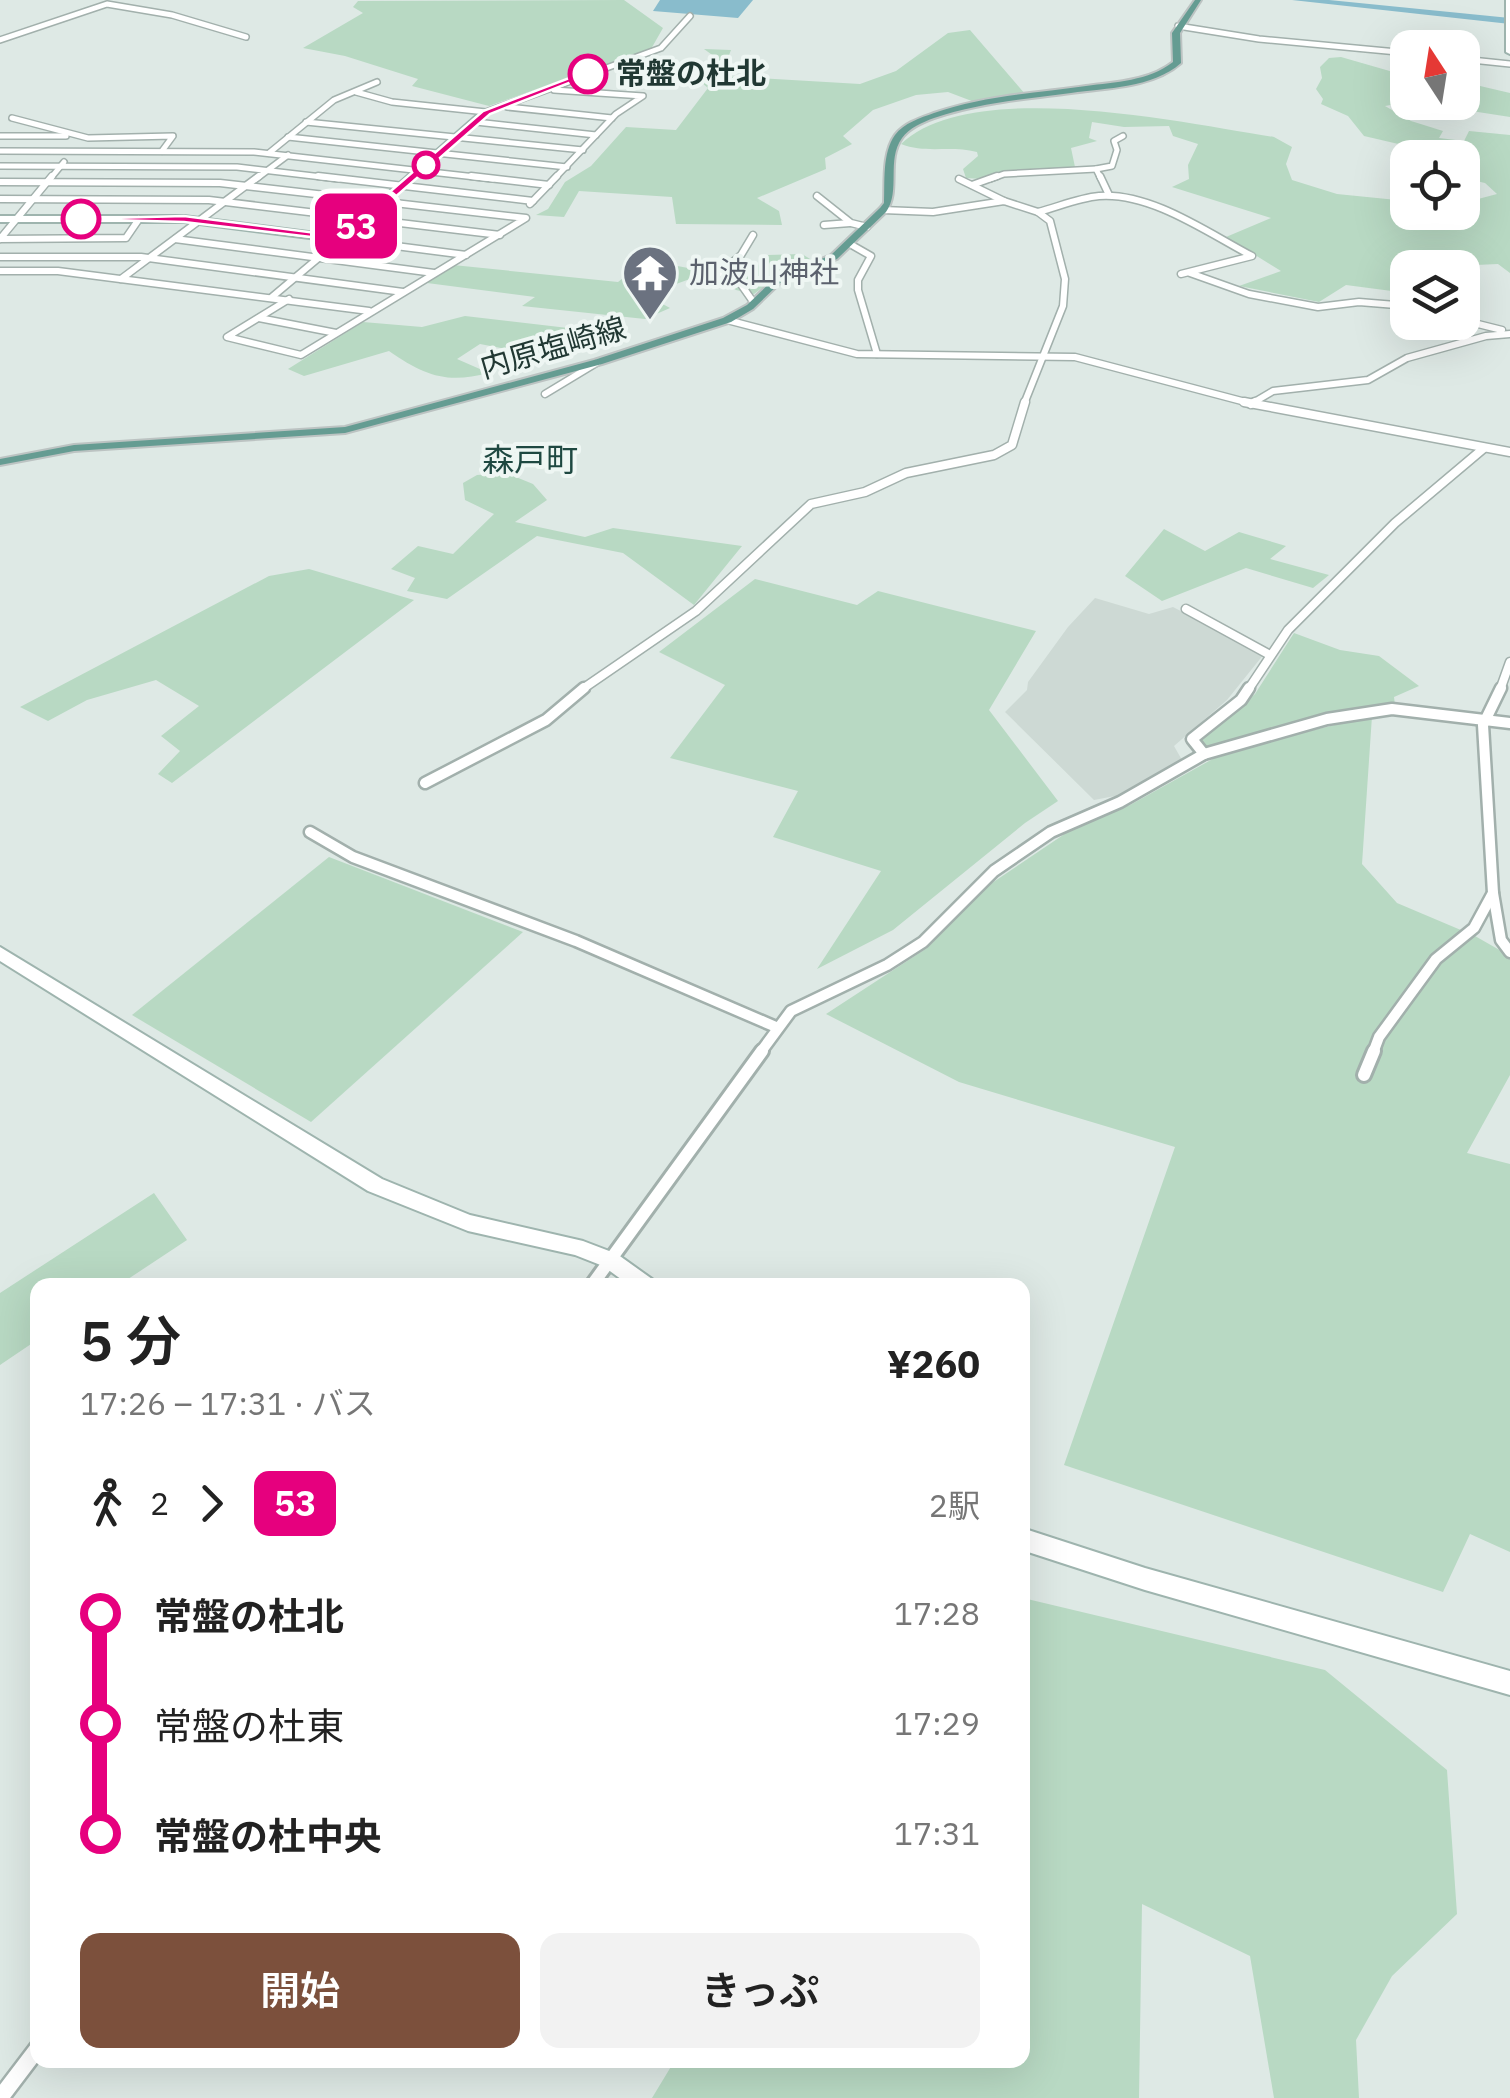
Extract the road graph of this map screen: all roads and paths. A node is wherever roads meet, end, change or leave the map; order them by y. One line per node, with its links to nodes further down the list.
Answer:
1 (89, 0): 4 (street)
2 (1198, 0): 7 (main road)
3 (1509, 0): 6 (street)
4 (107, 4): 8 (street); 9 (street)
5 (690, 16): 15 (street)
6 (1509, 21): 11 (street)
7 (1178, 26): 10 (street); 58 (main road)
8 (246, 37)
9 (0, 40)
10 (1390, 51)
11 (1510, 52)
12 (1480, 61): 13 (street)
13 (1510, 64)
14 (377, 82): 16 (street)
15 (550, 89): 17 (street); 20 (street)
16 (356, 92): 18 (street); 21 (street)
17 (502, 107): 18 (street); 20 (street)
18 (486, 112): 22 (street)
19 (12, 118): 24 (street)
20 (612, 118): 23 (street)
21 (306, 122): 26 (street); 28 (street)
22 (476, 122): 23 (street); 28 (street)
23 (596, 134): 30 (street)
24 (75, 135): 25 (street); 29 (street)
25 (0, 136)
26 (288, 136): 34 (street); 35 (street)
27 (1123, 136): 40 (street)
28 (460, 137): 30 (street); 35 (street)
29 (88, 138): 32 (street); 33 (street)
30 (583, 150): 39 (street)
31 (0, 151): 32 (street)
32 (73, 151): 33 (street); 38 (street)
33 (162, 151): 34 (street)
34 (269, 153): 36 (street)
35 (440, 154): 39 (street); 42 (street)
36 (288, 155): 41 (street); 42 (street)
37 (0, 166): 38 (street)
38 (60, 166): 41 (street); 45 (street)
39 (567, 167): 49 (street)
40 (1096, 169): 47 (street); 50 (street)
41 (268, 170): 46 (street); 48 (street)
42 (421, 170): 48 (street); 49 (street)
43 (959, 179): 47 (street)
44 (0, 182): 45 (street)
45 (47, 182): 46 (street); 53 (street)
46 (247, 185): 54 (street); 57 (street)
47 (972, 185): 56 (street)
48 (403, 186): 55 (street); 57 (street)
49 (549, 186): 55 (street)
50 (1109, 195): 59 (street); 80 (street)
51 (817, 196): 66 (street)
52 (0, 199): 53 (street)
53 (33, 199): 54 (street); 62 (street)
54 (226, 201): 64 (street); 65 (street)
55 (533, 201): 60 (street)
56 (1004, 201): 58 (street); 59 (street)
57 (384, 202): 60 (street); 64 (street)
58 (883, 210): 68 (main road, 内原塩崎線)
59 (1038, 212): 97 (street)
60 (517, 218): 69 (street)
61 (0, 219): 62 (street)
62 (16, 219): 63 (street); 71 (street)
63 (139, 219): 65 (street); 71 (street)
64 (364, 219): 69 (street); 73 (street)
65 (199, 221): 72 (street); 73 (street)
66 (851, 224): 67 (street); 68 (street)
67 (824, 225)
68 (866, 227): 74 (main road, 内原塩崎線)
69 (500, 235): 75 (street)
70 (753, 236): 88 (street)
71 (0, 239)
72 (175, 239): 77 (street); 78 (street)
73 (341, 239): 75 (street); 78 (street)
74 (850, 244): 88 (main road, 内原塩崎線); 96 (street)
75 (466, 256): 81 (street)
76 (0, 257): 77 (street)
77 (149, 258): 83 (street); 84 (street)
78 (318, 259): 81 (street); 83 (street)
79 (0, 270): 84 (street)
80 (1190, 272): 82 (street); 89 (street)
81 (435, 273): 85 (street)
82 (1180, 274)
83 (296, 277): 85 (street); 86 (street)
84 (121, 279): 86 (street)
85 (404, 292): 90 (street)
86 (272, 297): 87 (street)
87 (290, 299): 90 (street); 91 (street)
88 (754, 303): 92 (main road, 内原塩崎線)
89 (1390, 304)
90 (370, 311): 94 (street)
91 (259, 318): 94 (street); 94 (street)
92 (727, 320): 96 (street); 98 (main road, 内原塩崎線)
93 (1480, 325): 95 (street)
94 (336, 332)
95 (1510, 334): 100 (street)
96 (877, 354): 97 (street)
97 (1040, 354): 100 (street); 110 (street)
98 (598, 362): 99 (street); 103 (main road, 内原塩崎線)
99 (545, 394)
100 (1251, 404): 101 (street)
101 (1484, 448): 102 (street); 105 (street)
102 (1510, 452)
103 (0, 462)
104 (1186, 609): 105 (street)
105 (1270, 655): 109 (street)
106 (1510, 662): 107 (street)
107 (1489, 719): 108 (street); 109 (street); 112 (street)
108 (1510, 723)
109 (1204, 754): 115 (street)
110 (425, 783)
111 (310, 832): 115 (street)
112 (1492, 892): 114 (street); 116 (street)
113 (0, 952): 117 (street)
114 (1510, 952)
115 (776, 1027): 117 (street)
116 (1364, 1075)
117 (610, 1260): 118 (street); 119 (street)
118 (597, 1278)
119 (635, 1278)
120 (1030, 1542): 121 (street)
121 (1510, 1683)
122 (30, 2059): 123 (street)
123 (0, 2098)

